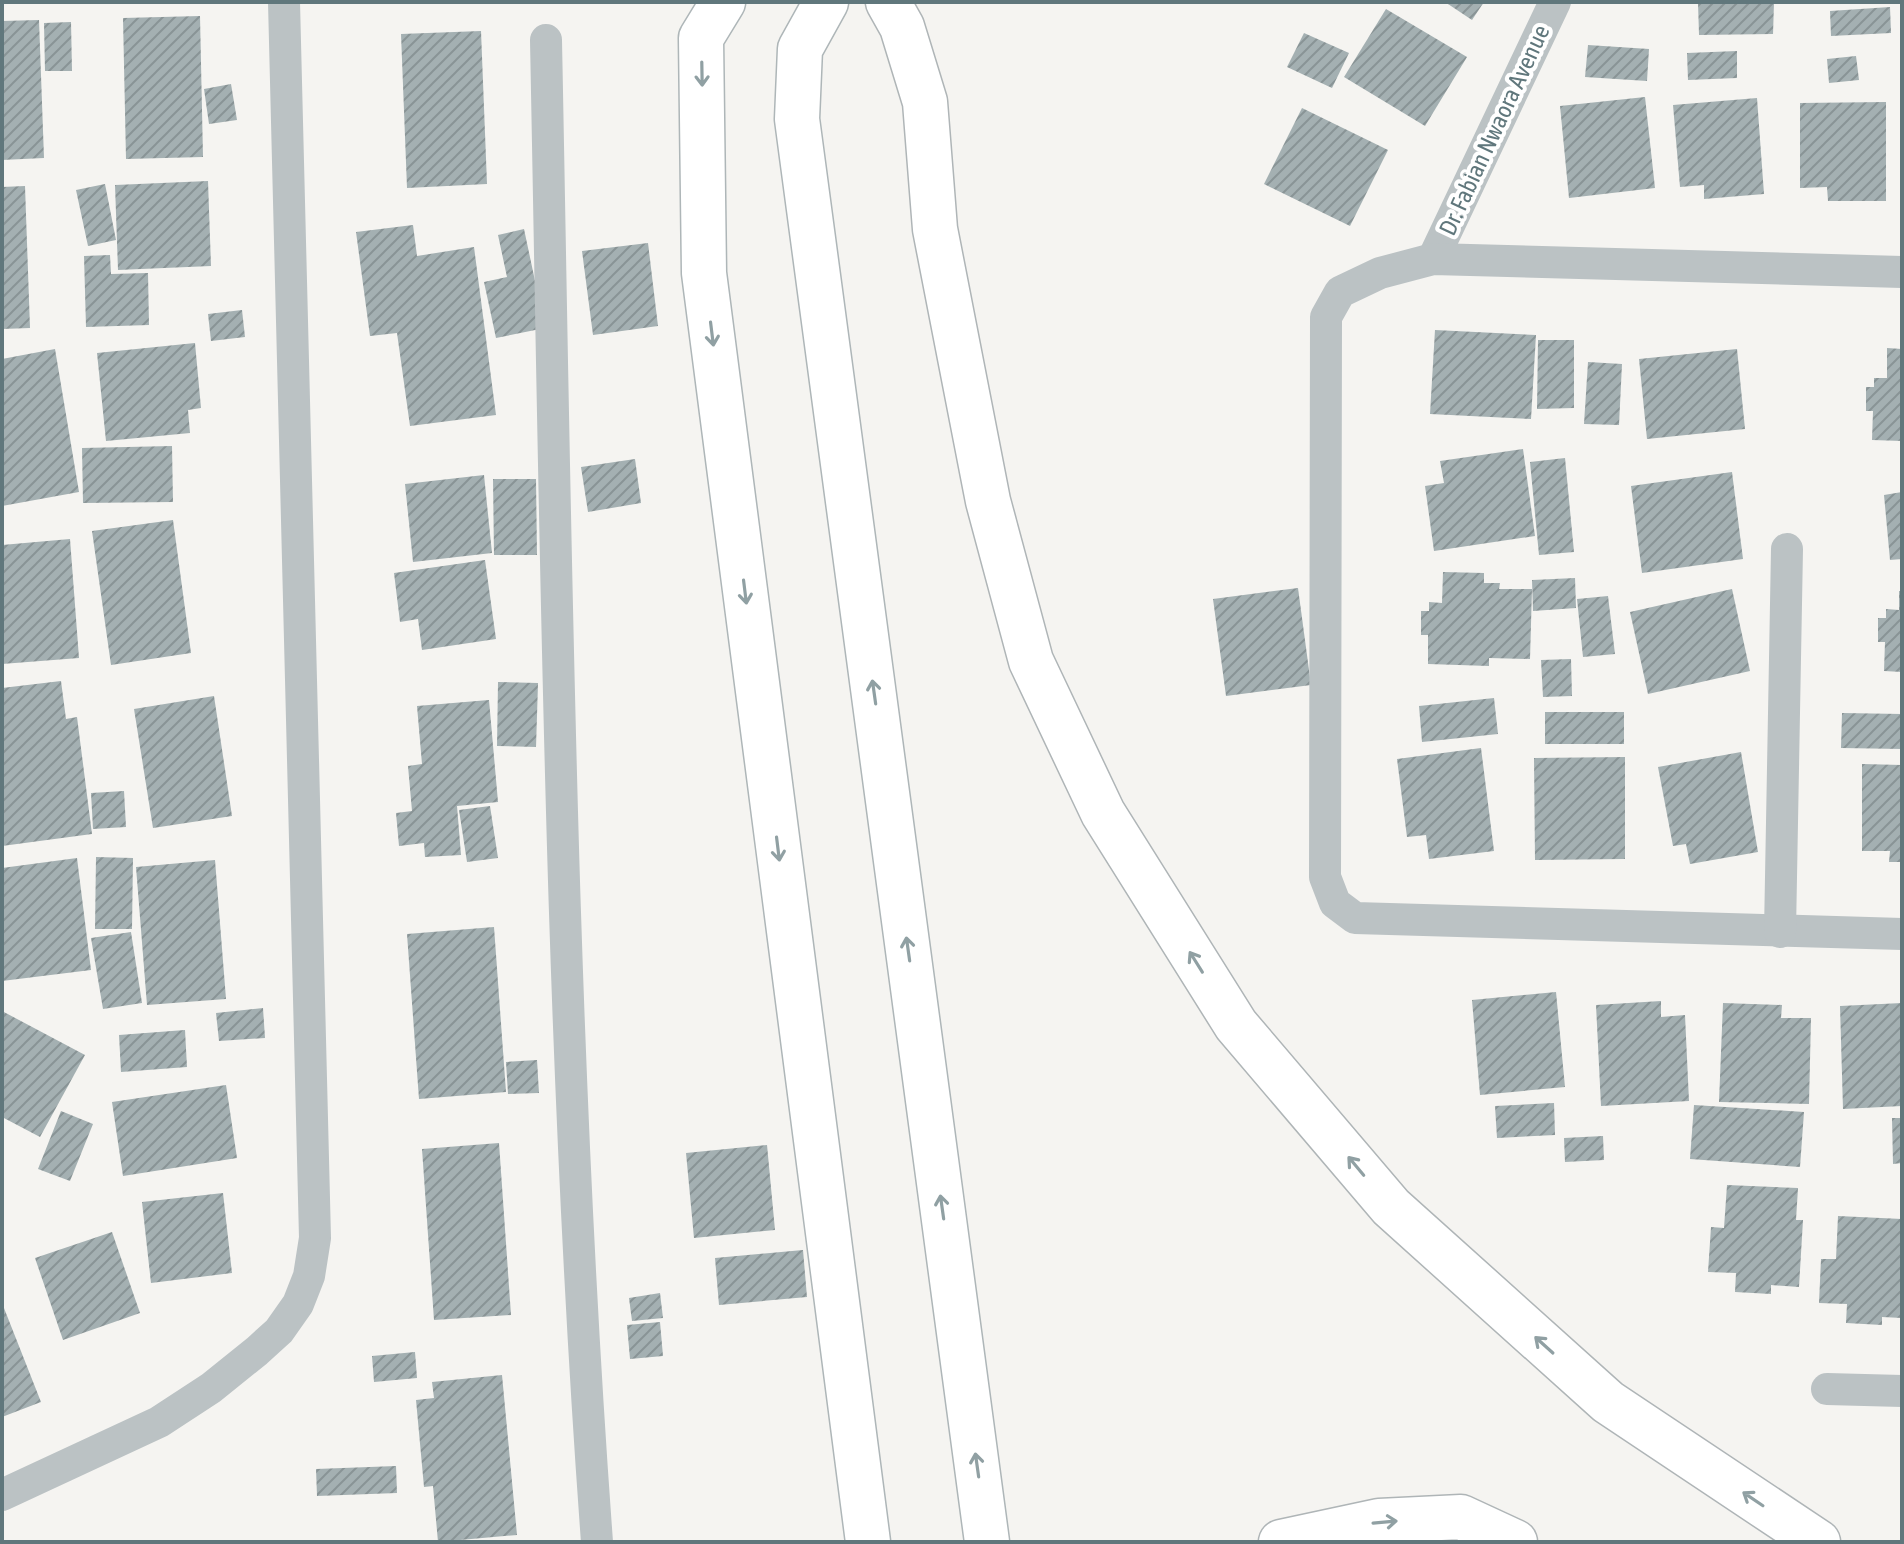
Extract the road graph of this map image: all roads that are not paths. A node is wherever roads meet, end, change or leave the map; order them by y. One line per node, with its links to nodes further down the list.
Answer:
1 (284, 2): 14 (street)
2 (723, 2): 16 (main road, one-way to 16)
3 (826, 2): 17 (main road, one-way to 3)
4 (888, 2): 20 (main road, one-way to 4)
5 (1555, 2): 7 (street, Dr. Fabian Nwaora Avenue)
6 (546, 40): 15 (street)
7 (1433, 259): 8 (street); 10 (street)
8 (1902, 272)
9 (1787, 549): 10 (street)
10 (1780, 932): 11 (street)
11 (1902, 934)
12 (1827, 1389): 13 (street)
13 (1902, 1391)
14 (2, 1495)
15 (597, 1542)
16 (868, 1542)
17 (987, 1542)
18 (1281, 1542): 19 (main road, one-way to 19)
19 (1515, 1542)
20 (1818, 1542)

